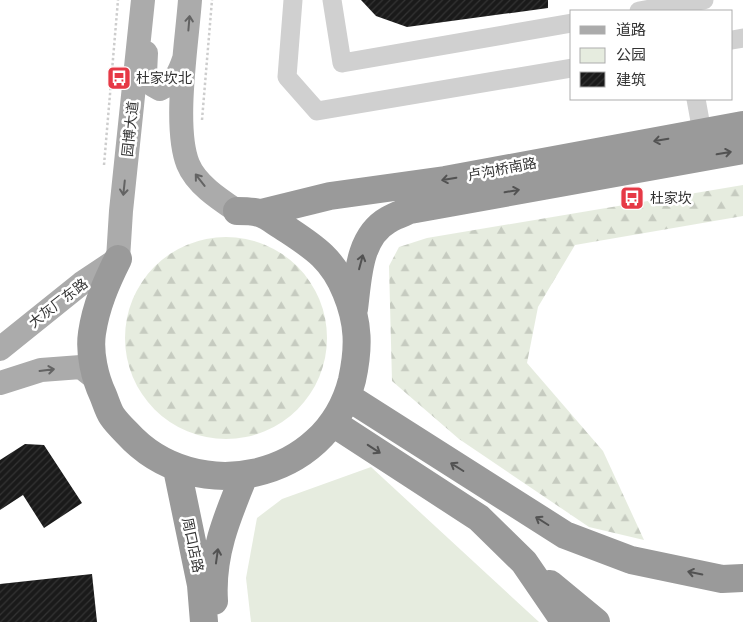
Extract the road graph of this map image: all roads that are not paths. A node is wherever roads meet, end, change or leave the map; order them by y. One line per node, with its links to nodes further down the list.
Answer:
1 (190, 0): 9 (main road, one-way to 1)
2 (293, 0): 10 (lane)
3 (332, 0): 8 (lane)
4 (704, 0): 6 (lane)
5 (143, 3): 9 (main road); 16 (main road, 园博大道, one-way to 16)
6 (679, 8): 7 (lane)
7 (652, 10)
8 (570, 23)
9 (186, 54): 15 (main road, one-way to 9)
10 (570, 68)
11 (696, 100): 13 (lane)
12 (743, 125): 13 (highway, 卢沟桥南路)
13 (702, 132): 15 (highway, 卢沟桥南路, one-way to 15)
14 (743, 150): 17 (highway, 卢沟桥南路, one-way to 14)
15 (249, 212): 17 (highway)
16 (118, 259): 18 (main road, 大灰厂东路); 19 (highway)
17 (354, 311): 21 (highway)
18 (0, 349)
19 (96, 378): 20 (main road, one-way to 19); 23 (highway)
20 (0, 383)
21 (348, 397): 22 (highway); 26 (highway, one-way to 21)
22 (333, 423): 24 (highway); 25 (highway, one-way to 25)
23 (177, 469): 24 (highway); 27 (highway, 周口店路)
24 (244, 476): 28 (highway, 周口店路, one-way to 24)
25 (524, 562): 29 (highway); 30 (highway)
26 (743, 578)
27 (204, 622)
28 (216, 622)
29 (565, 622)
30 (596, 622)

